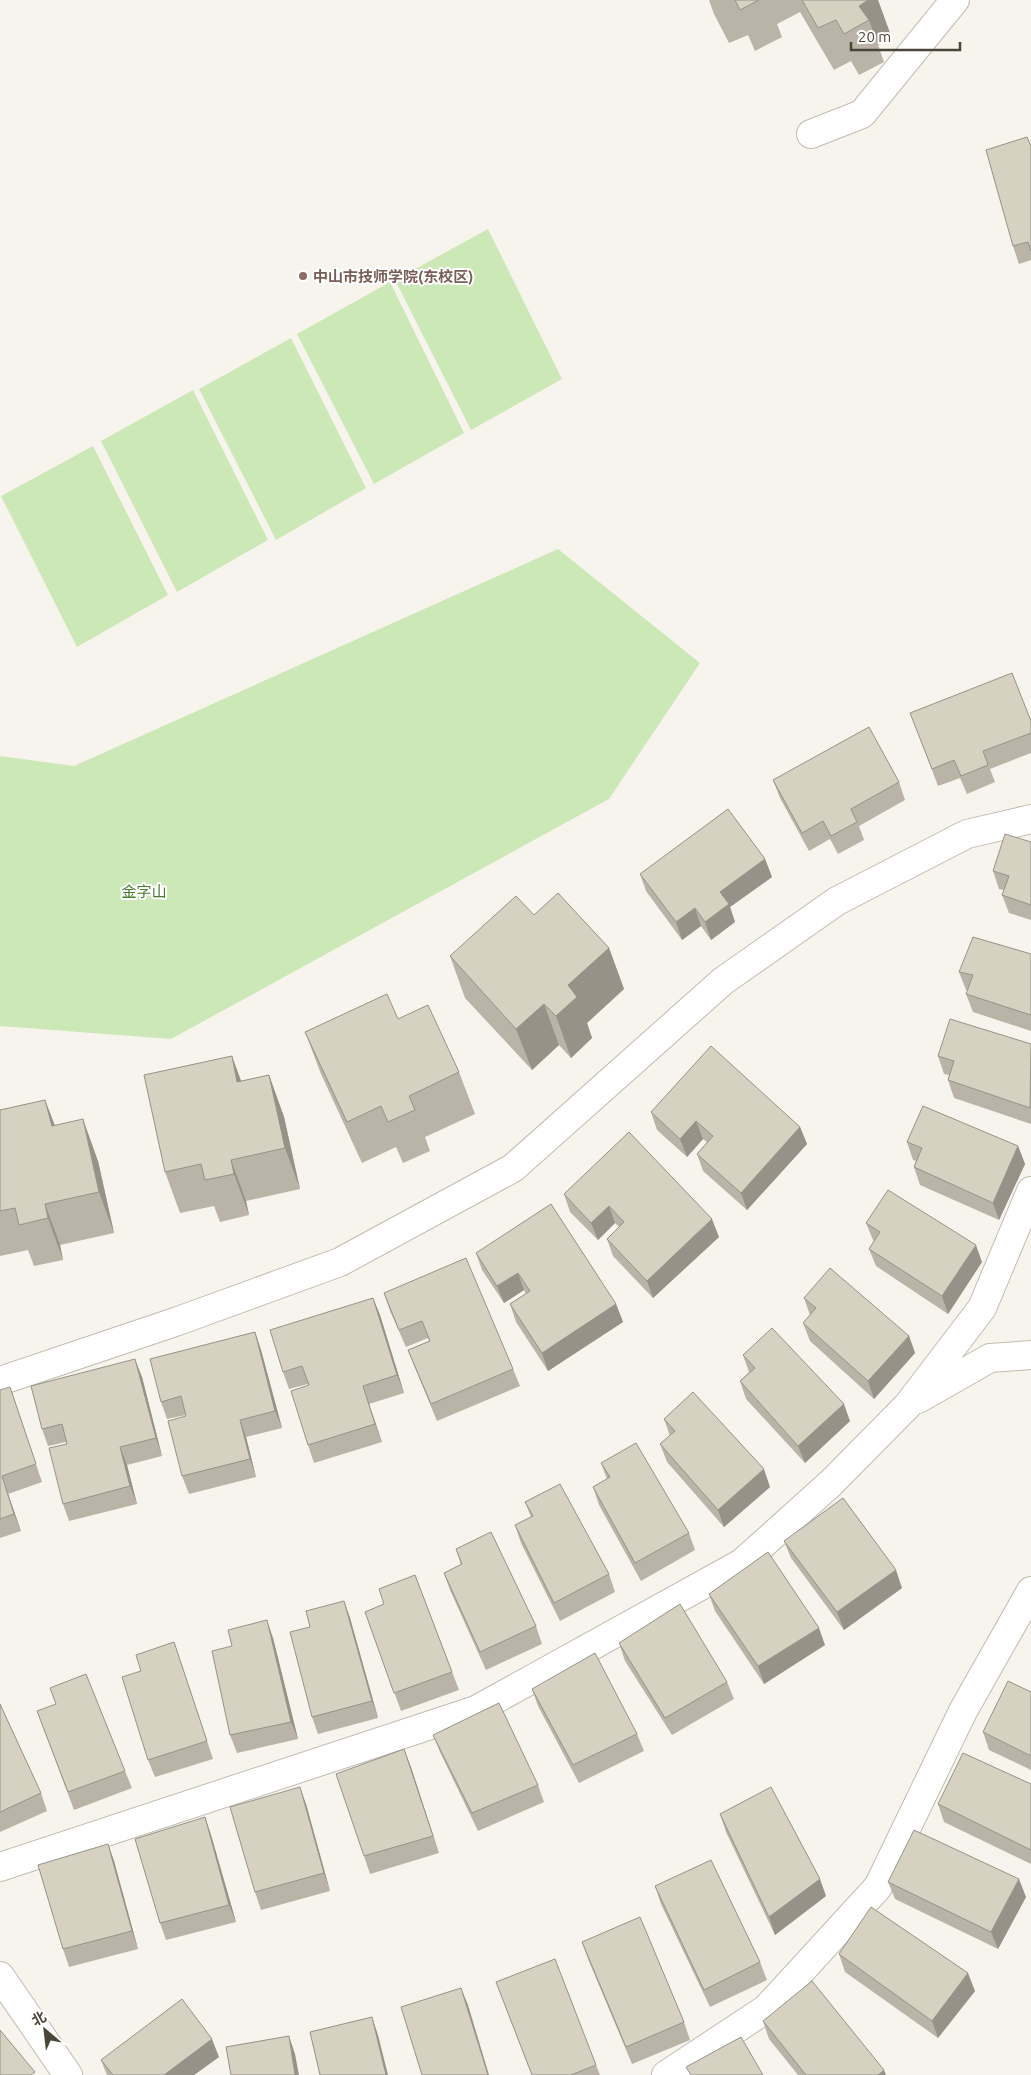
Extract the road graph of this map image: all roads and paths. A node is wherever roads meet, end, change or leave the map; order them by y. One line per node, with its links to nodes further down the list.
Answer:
1 (955, 0): 2 (street)
2 (811, 134)
3 (1031, 819): 6 (street)
4 (1031, 1191): 7 (street)
5 (1031, 1355): 7 (street)
6 (0, 1381)
7 (908, 1405): 9 (street)
8 (1027, 1608): 12 (street)
9 (0, 1867)
10 (0, 1976): 11 (street)
11 (68, 2075)
12 (666, 2075)

